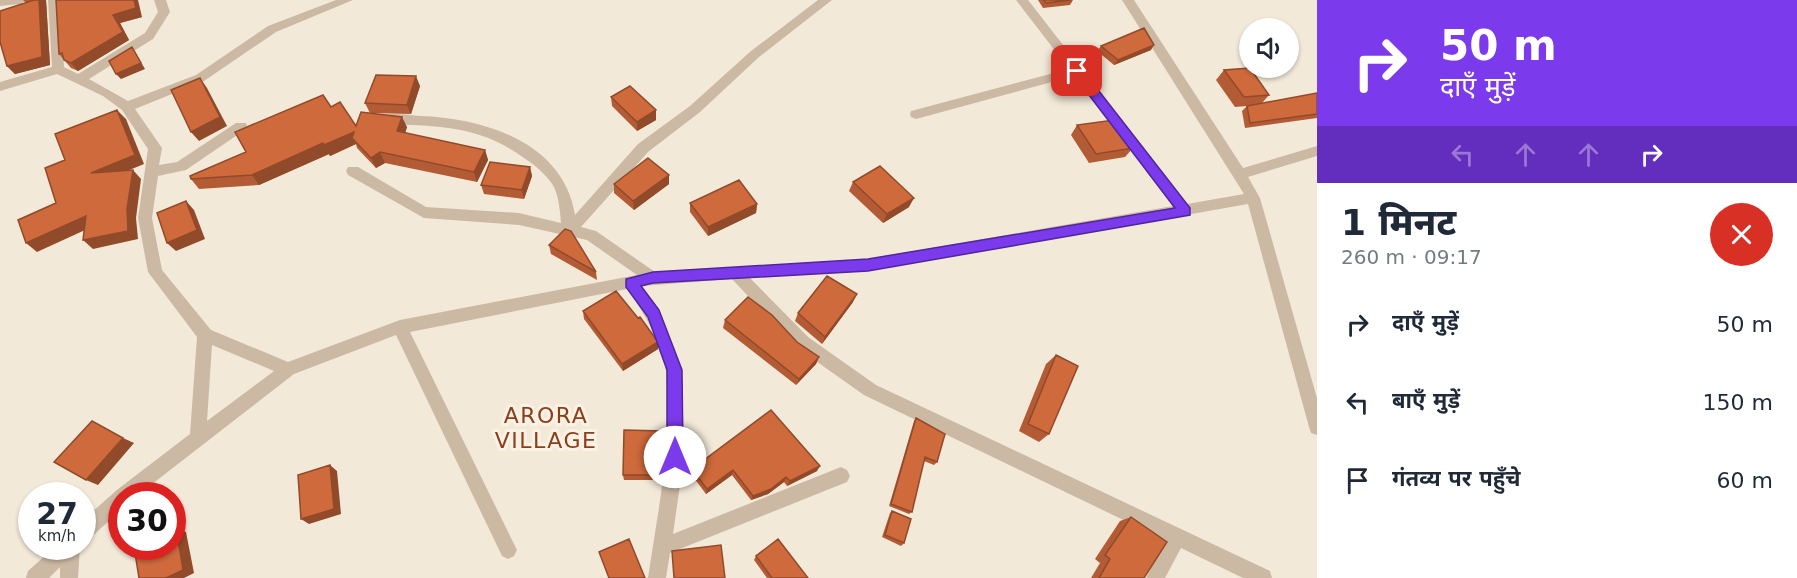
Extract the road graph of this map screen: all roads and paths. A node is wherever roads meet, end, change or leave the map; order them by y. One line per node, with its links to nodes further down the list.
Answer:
1 (20, 0): 8 (street)
2 (54, 0): 9 (street)
3 (160, 0): 11 (street)
4 (347, 0): 13 (street)
5 (826, 0): 23 (street)
6 (1022, 0): 10 (street)
7 (1128, 0): 20 (street)
8 (0, 2)
9 (57, 69): 11 (street); 12 (street)
10 (1077, 71): 14 (street); 22 (street)
11 (77, 80): 13 (street)
12 (0, 87)
13 (127, 107): 19 (street)
14 (916, 114)
15 (372, 118): 23 (street)
16 (240, 126): 19 (street)
17 (1317, 151): 20 (street)
18 (353, 171): 23 (street)
19 (153, 172): 28 (street)
20 (1240, 174): 21 (street)
21 (1253, 198): 22 (street); 30 (street)
22 (1185, 211): 24 (street)
23 (570, 230): 25 (street)
24 (736, 274): 25 (street); 36 (street)
25 (653, 278): 26 (street)
26 (630, 283): 27 (street); 37 (street)
27 (400, 327): 29 (street); 38 (street)
28 (205, 335): 29 (street); 31 (street)
29 (288, 369): 31 (street)
30 (1317, 427)
31 (198, 436): 33 (street)
32 (841, 476): 37 (street)
33 (140, 482)
34 (108, 509): 35 (street)
35 (96, 521)
36 (1176, 538): 44 (street); 45 (street)
37 (664, 546): 43 (street)
38 (508, 550)
39 (55, 560): 41 (street)
40 (70, 560): 42 (street)
41 (34, 578)
42 (69, 578)
43 (657, 578)
44 (1155, 578)
45 (1263, 578)

